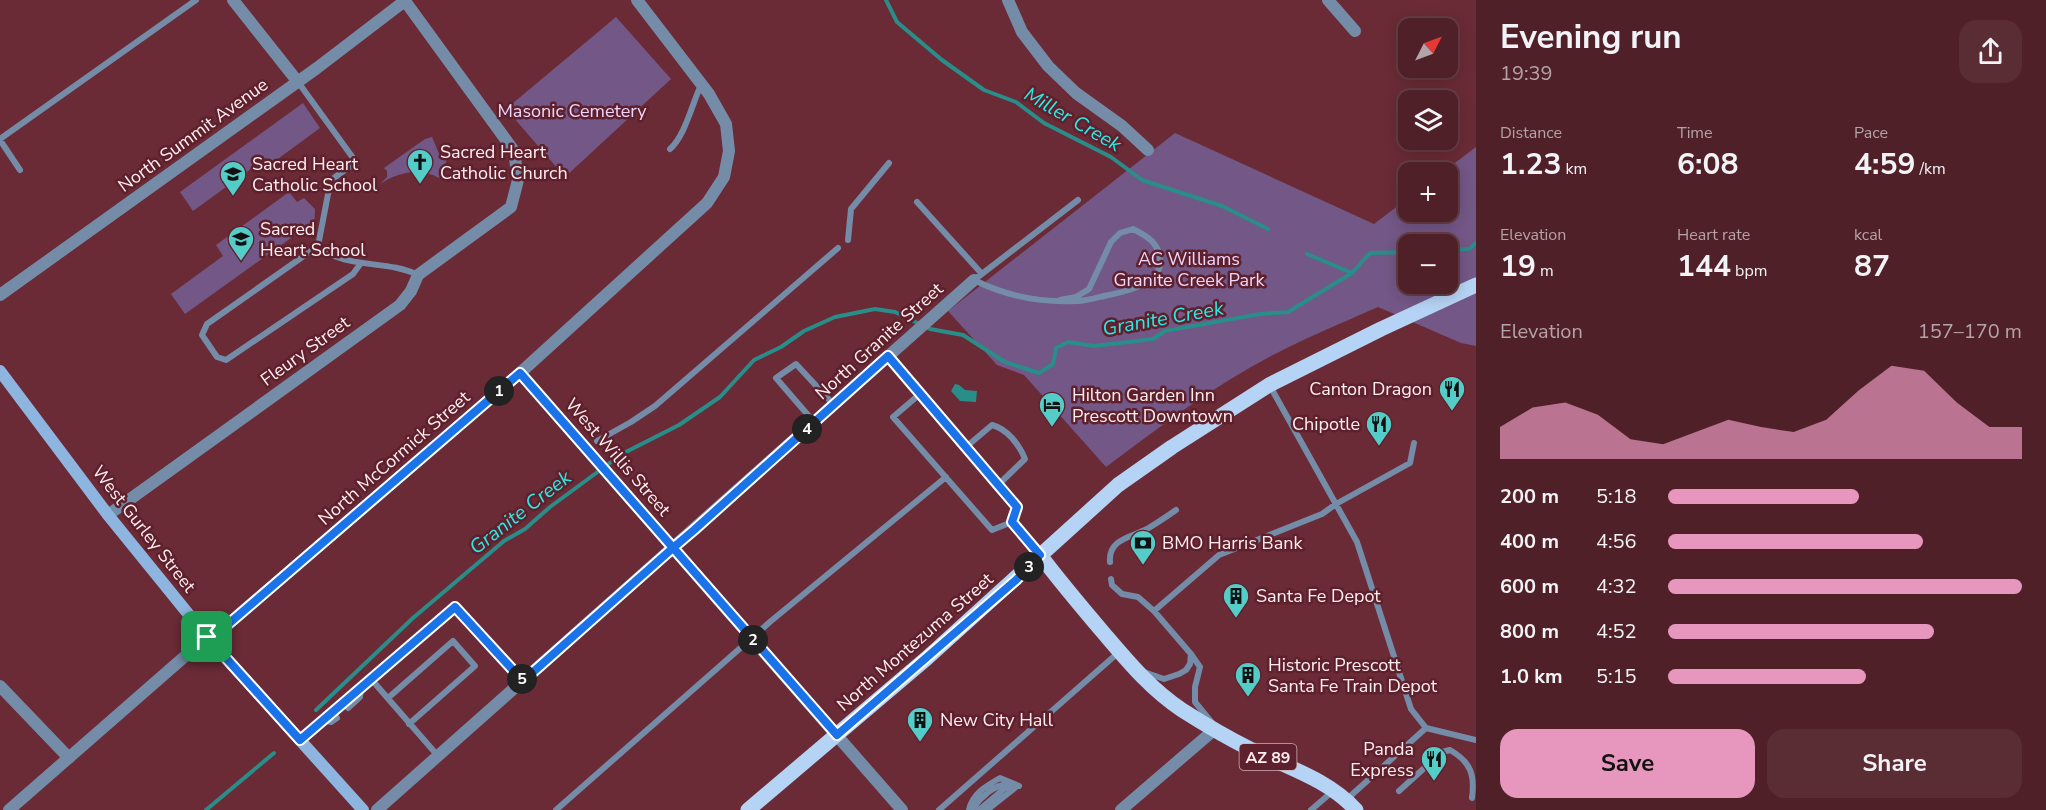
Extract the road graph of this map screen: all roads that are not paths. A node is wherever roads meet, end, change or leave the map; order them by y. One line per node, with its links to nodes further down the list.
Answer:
1 (196, 0): 10 (lane)
2 (233, 0): 8 (street)
3 (405, 0): 8 (street, North Summit Avenue); 21 (street, Fleury Street)
4 (637, 0): 9 (street, North McCormick Street)
5 (1008, 0): 12 (street)
6 (1328, 0): 7 (street)
7 (1355, 31)
8 (298, 81): 18 (lane); 24 (street, North Summit Avenue)
9 (701, 84): 11 (lane); 28 (street, North McCormick Street)
10 (0, 140): 14 (lane)
11 (670, 149)
12 (1148, 150)
13 (889, 163): 17 (lane)
14 (20, 170)
15 (1078, 200): 22 (lane)
16 (917, 202): 22 (lane)
17 (848, 240)
18 (318, 246): 20 (lane); 20 (lane)
19 (838, 248): 33 (lane)
20 (361, 263): 21 (lane)
21 (418, 274): 40 (street, Fleury Street)
22 (978, 277): 25 (lane); 26 (street, North Granite Street)
23 (1476, 285): 29 (main road, North Montezuma Street)
24 (0, 295)
25 (1059, 300): 25 (lane)
26 (888, 356): 30 (lane); 31 (street, North Granite Street)
27 (0, 371): 40 (main road, West Gurley Street)
28 (520, 373): 42 (street, West Willis Street); 47 (street, North McCormick Street)
29 (1269, 385): 38 (lane); 43 (main road, North Montezuma Street)
30 (920, 394): 35 (lane); 36 (lane)
31 (834, 405): 32 (street, North Granite Street); 32 (lane)
32 (814, 423): 42 (street, North Granite Street)
33 (597, 441)
34 (1414, 443): 38 (lane)
35 (966, 447): 37 (lane); 37 (lane)
36 (946, 477): 41 (lane); 48 (lane)
37 (998, 484): 41 (lane)
38 (1336, 504): 46 (lane); 61 (lane)
39 (1176, 510): 44 (lane)
40 (108, 515): 47 (main road, West Gurley Street)
41 (1012, 522): 43 (lane)
42 (674, 547): 48 (street, West Willis Street); 53 (street, North Granite Street)
43 (1040, 555): 49 (main road, AZ 89); 63 (main road, North Montezuma Street)
44 (1110, 562)
45 (1111, 579): 46 (lane)
46 (1154, 611): 50 (lane)
47 (207, 637): 64 (main road, West Gurley Street); 67 (street, North McCormick Street)
48 (752, 638): 63 (street, West Willis Street); 75 (lane)
49 (1120, 652): 51 (main road, AZ 89); 78 (lane)
50 (1191, 654): 51 (lane); 62 (lane)
51 (1134, 668): 62 (main road, AZ 89)
52 (371, 678): 53 (lane); 55 (lane); 56 (lane)
53 (523, 681): 66 (street, North Granite Street)
54 (0, 686): 67 (street)
55 (361, 687): 57 (lane); 59 (lane)
56 (388, 698): 60 (lane); 60 (lane)
57 (348, 708)
58 (337, 718): 59 (lane)
59 (323, 720): 64 (lane)
60 (410, 724): 66 (lane)
61 (1426, 728): 65 (lane); 71 (lane)
62 (1218, 732): 71 (main road, AZ 89); 82 (street)
63 (837, 735): 76 (main road, North Montezuma Street); 77 (street, West Willis Street)
64 (300, 740): 73 (main road, West Gurley Street)
65 (1476, 740)
66 (438, 756): 74 (street, North Granite Street)
67 (69, 758): 72 (street, North McCormick Street)
68 (1018, 786): 79 (lane); 80 (lane); 81 (lane)
69 (1399, 791): 70 (lane)
70 (1472, 798)
71 (1345, 800): 83 (lane)
72 (9, 810)
73 (363, 810)
74 (377, 810)
75 (556, 810)
76 (748, 810)
77 (902, 810)
78 (939, 810)
79 (971, 810)
80 (978, 810)
81 (987, 810)
82 (1121, 810)
83 (1311, 810)

